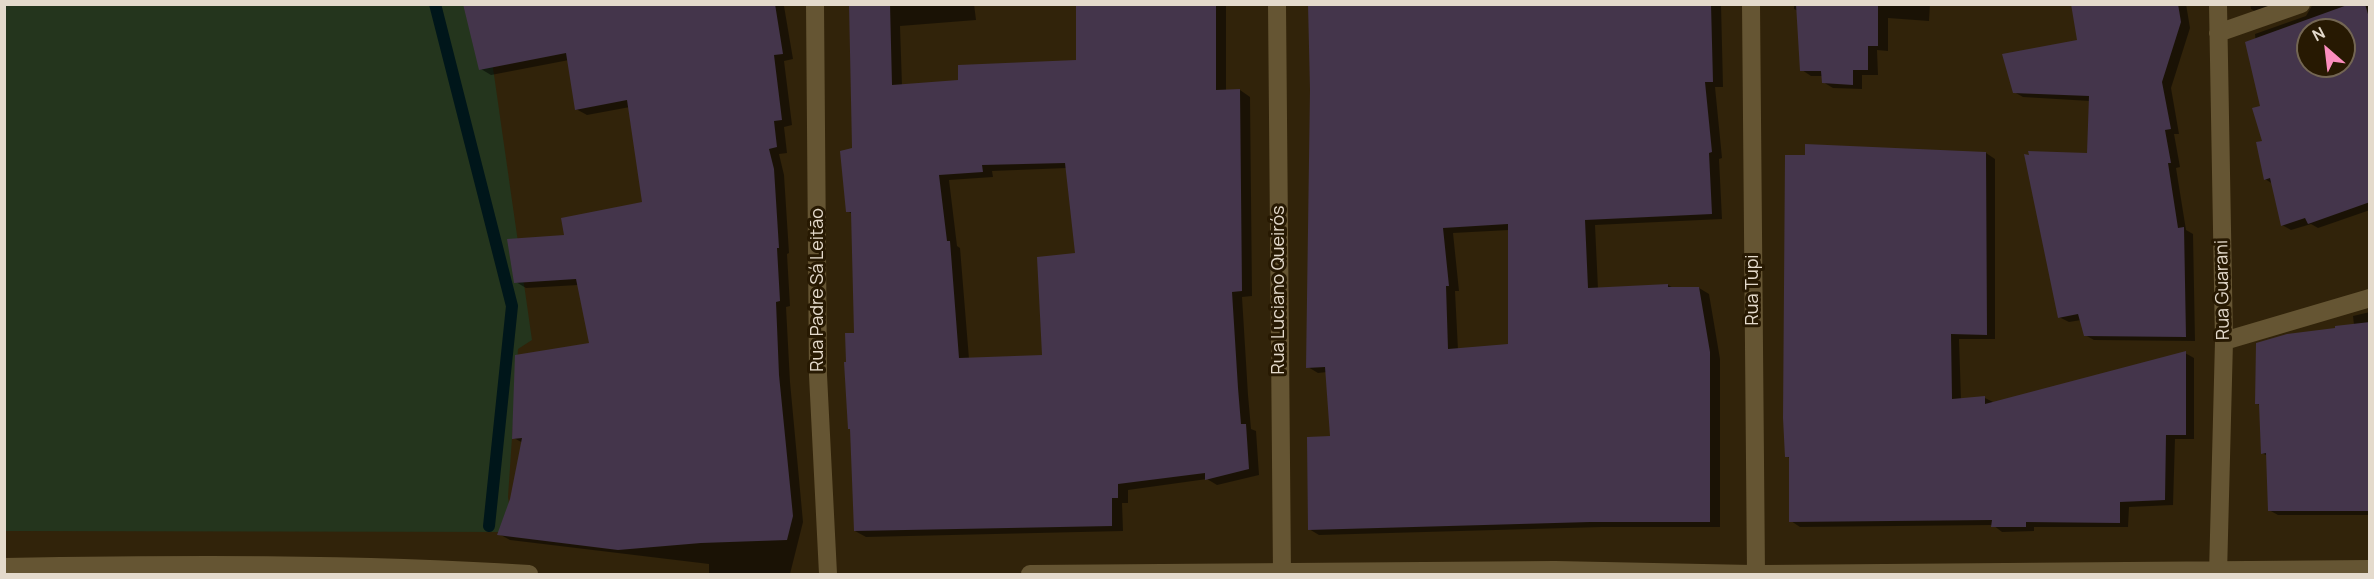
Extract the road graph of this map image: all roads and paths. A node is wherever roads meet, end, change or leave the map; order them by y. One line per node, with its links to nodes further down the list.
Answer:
1 (815, 4): 16 (street, Rua Padre Sá Leitão)
2 (1277, 4): 13 (street, Rua Luciano Queirós)
3 (1751, 4): 19 (street, Rua Tupi)
4 (2218, 4): 6 (street, Rua Guarani)
5 (2301, 4): 6 (street)
6 (2218, 33): 8 (street, Rua Guarani)
7 (2370, 298): 8 (street)
8 (2224, 341): 12 (street, Rua Guarani)
9 (4, 567): 15 (street)
10 (2370, 569): 12 (street)
11 (1555, 572): 13 (street); 19 (street)
12 (2218, 572): 14 (street)
13 (1282, 573): 18 (street)
14 (1992, 573): 20 (street)
15 (529, 574)
16 (828, 574)
17 (1030, 574): 18 (street)
18 (1067, 574)
19 (1754, 574)
20 (1763, 574)

